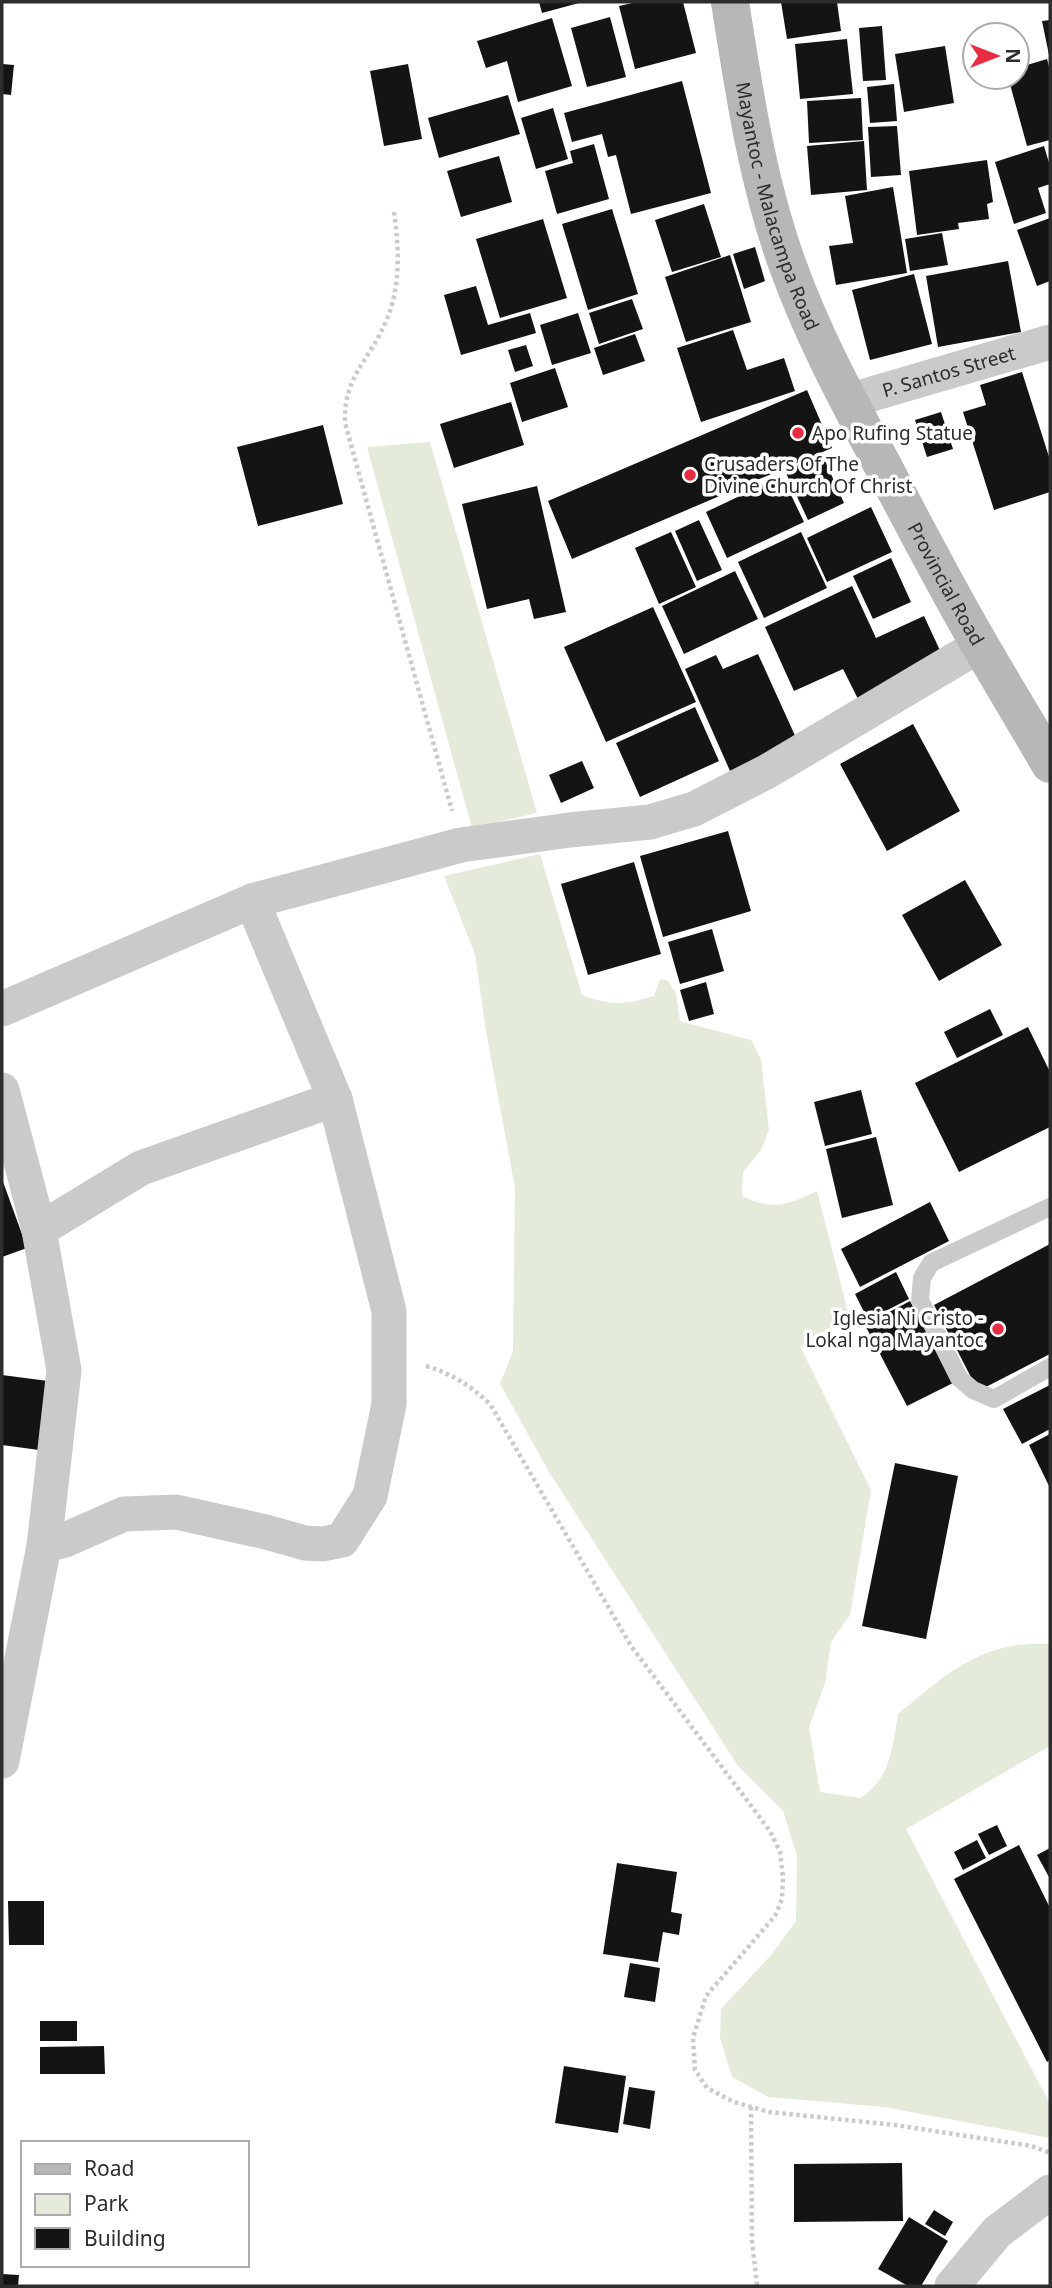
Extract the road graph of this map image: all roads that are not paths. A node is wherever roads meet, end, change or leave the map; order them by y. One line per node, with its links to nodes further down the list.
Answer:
1 (730, 2): 3 (main road, Mayantoc - Malacampa Road)
2 (1050, 342): 3 (street, P. Santos Street)
3 (848, 401): 4 (main road, Provincial Road)
4 (979, 645): 5 (main road, Provincial Road); 6 (street)
5 (1050, 764)
6 (253, 901): 7 (street); 9 (street)
7 (2, 1009)
8 (2, 1090): 11 (street)
9 (335, 1099): 11 (street); 13 (street)
10 (1050, 1207): 12 (lane)
11 (39, 1230): 13 (street)
12 (1050, 1367)
13 (44, 1546): 14 (street)
14 (2, 1761)
15 (1050, 2192): 16 (street)
16 (952, 2286)

